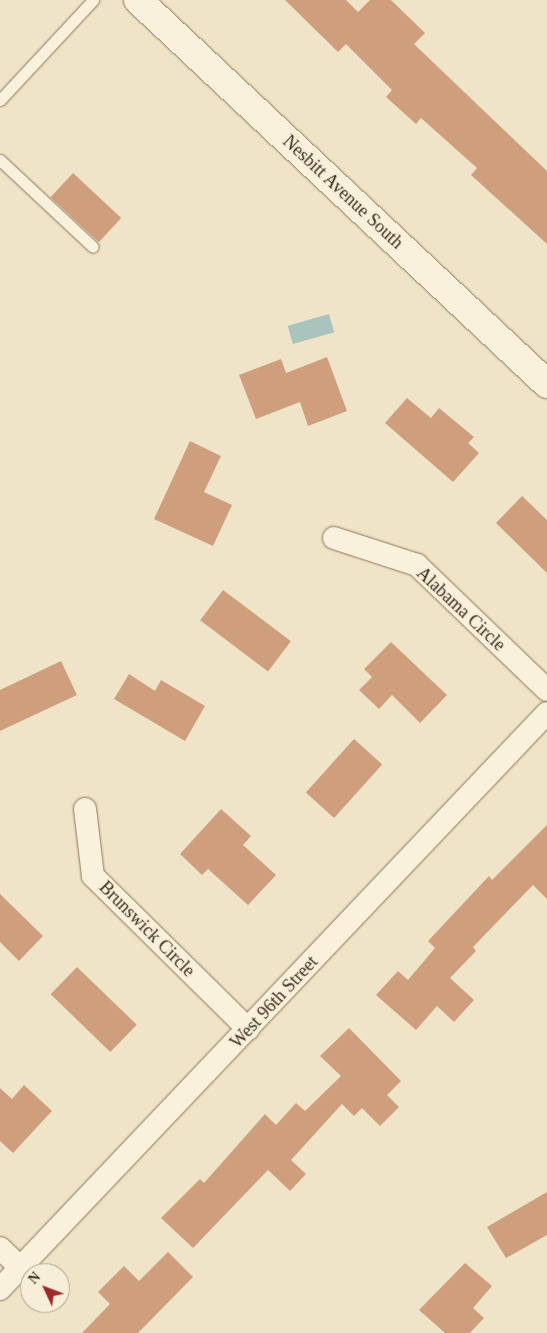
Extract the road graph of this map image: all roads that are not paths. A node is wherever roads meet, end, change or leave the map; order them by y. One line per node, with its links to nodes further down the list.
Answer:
1 (93, 0): 3 (lane)
2 (138, 0): 6 (street, Nesbitt Avenue South)
3 (0, 100)
4 (0, 160): 5 (lane)
5 (94, 247)
6 (547, 384)
7 (334, 538): 8 (street, Alabama Circle)
8 (547, 690)
9 (546, 718): 11 (street, West 96th Street)
10 (85, 809): 11 (street, Brunswick Circle)
11 (248, 1029): 13 (street, West 96th Street)
12 (0, 1248): 14 (street)
13 (25, 1263)
14 (20, 1268): 15 (street, West 96th Street)
15 (0, 1290)

